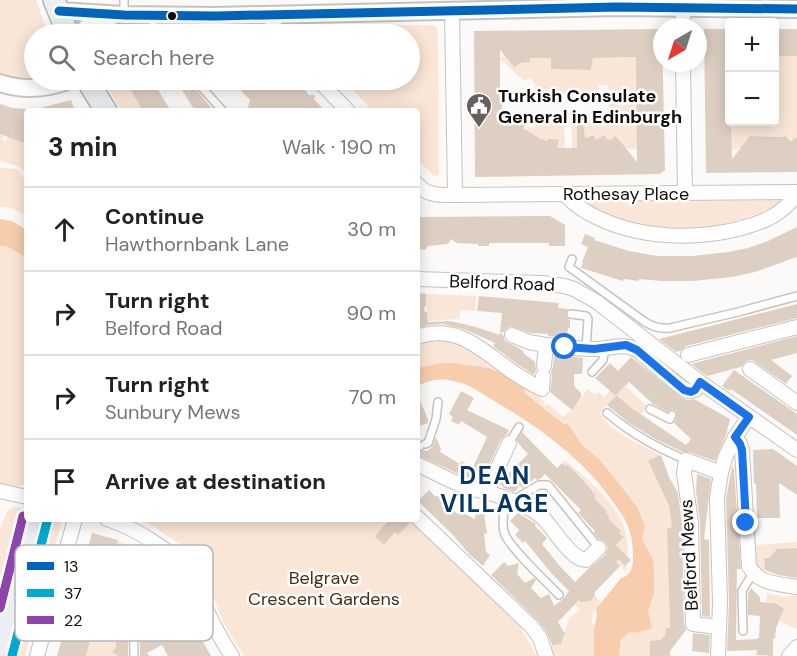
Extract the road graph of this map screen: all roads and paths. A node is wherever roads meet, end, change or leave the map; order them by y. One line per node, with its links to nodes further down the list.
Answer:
1 (561, 4): 2 (street); 4 (street)
2 (683, 4): 5 (street)
3 (56, 6): 6 (street); 9 (main road)
4 (453, 7): 7 (street); 28 (street)
5 (797, 9)
6 (121, 10): 8 (street); 10 (street)
7 (268, 14): 8 (street); 12 (street)
8 (152, 15): 11 (lane)
9 (64, 24)
10 (93, 24)
11 (153, 24)
12 (274, 24)
13 (683, 72): 25 (street)
14 (0, 83): 15 (street)
15 (24, 87)
16 (86, 90): 20 (main road)
17 (92, 90): 21 (main road)
18 (204, 90): 22 (lane)
19 (328, 90): 23 (street)
20 (90, 108)
21 (104, 108)
22 (220, 108)
23 (345, 108)
24 (420, 187): 28 (street, Rothesay Place)
25 (685, 193): 26 (street, Rothesay Place); 27 (street, Rothesay Place)
26 (564, 194): 27 (street); 28 (street, Rothesay Place)
27 (797, 194)
28 (455, 195)
29 (573, 259): 31 (lane)
30 (420, 279): 42 (street, Belford Road)
31 (797, 296)
32 (571, 314): 38 (lane)
33 (797, 327): 39 (street)
34 (512, 334): 36 (street)
35 (420, 337): 36 (street)
36 (548, 343): 38 (street)
37 (605, 348): 38 (street); 41 (lane); 42 (street)
38 (586, 349)
39 (688, 355)
40 (750, 369): 44 (street)
41 (592, 372)
42 (700, 382): 48 (street, Belford Road)
43 (438, 402): 52 (lane)
44 (797, 403)
45 (650, 409): 47 (lane)
46 (608, 412): 54 (lane)
47 (672, 415)
48 (749, 417): 50 (street); 53 (street, Belford Road)
49 (516, 427): 51 (lane)
50 (735, 437): 56 (street); 70 (street)
51 (509, 443): 58 (street)
52 (420, 446)
53 (797, 450)
54 (686, 460): 56 (street); 75 (street, Belford Mews)
55 (420, 465): 58 (street)
56 (721, 473): 75 (street)
57 (2, 491): 59 (street); 61 (street)
58 (487, 492): 60 (street)
59 (24, 496)
60 (509, 500): 69 (street); 69 (lane); 72 (lane)
61 (0, 506)
62 (420, 520): 84 (street)
63 (34, 522): 67 (main road)
64 (74, 522): 68 (street)
65 (115, 522): 66 (street)
66 (157, 544)
67 (28, 545)
68 (68, 545)
69 (599, 548)
70 (756, 575): 71 (street); 76 (lane)
71 (797, 587)
72 (559, 595)
73 (15, 597): 80 (main road)
74 (213, 624): 83 (street)
75 (719, 627): 85 (street)
76 (743, 631)
77 (41, 641): 81 (street)
78 (134, 641): 82 (lane)
79 (797, 647): 86 (street)
80 (0, 656)
81 (37, 656)
82 (134, 656)
83 (232, 656)
84 (546, 656)
85 (718, 656)
86 (789, 656)

